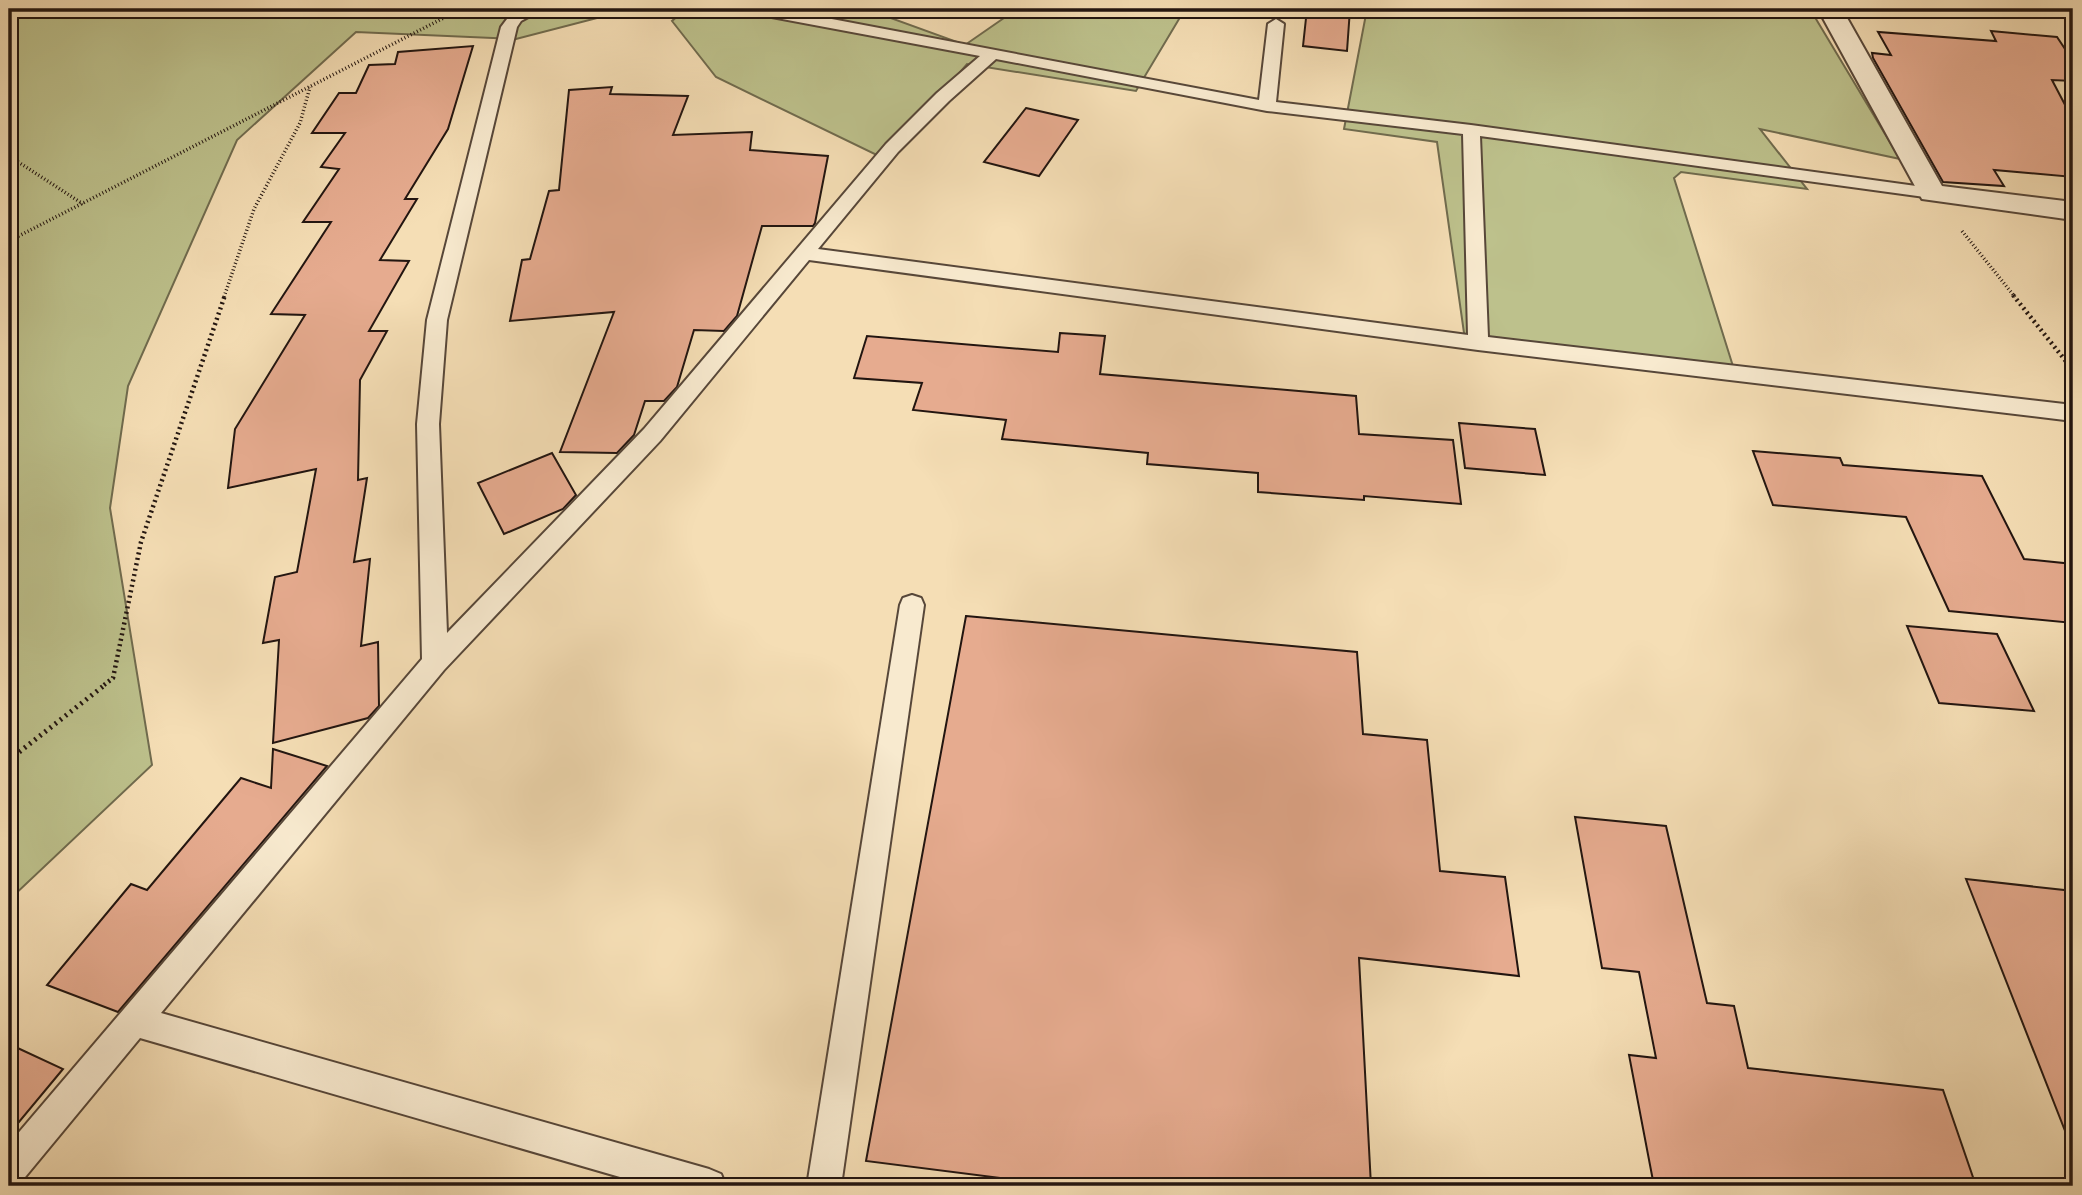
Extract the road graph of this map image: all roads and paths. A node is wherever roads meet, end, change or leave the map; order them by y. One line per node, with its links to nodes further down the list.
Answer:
1 (461, 9): 7 (path)
2 (535, 9): 20 (lane)
3 (756, 9): 6 (lane)
4 (1830, 9): 11 (street)
5 (1276, 24): 8 (lane)
6 (991, 55): 8 (lane); 15 (lane)
7 (310, 87): 12 (path); 21 (path)
8 (1268, 106): 9 (lane)
9 (1471, 130): 11 (lane); 16 (lane)
10 (9, 156): 12 (path)
11 (1932, 193): 13 (street); 17 (path)
12 (83, 204): 14 (path)
13 (2073, 211)
14 (9, 241)
15 (803, 253): 16 (lane); 20 (lane)
16 (1478, 343): 18 (lane)
17 (2073, 370)
18 (2073, 414)
19 (912, 604): 25 (lane)
20 (435, 662): 22 (lane)
21 (9, 760)
22 (135, 1021): 23 (lane); 24 (lane)
23 (9, 1170)
24 (709, 1186)
25 (824, 1186)

